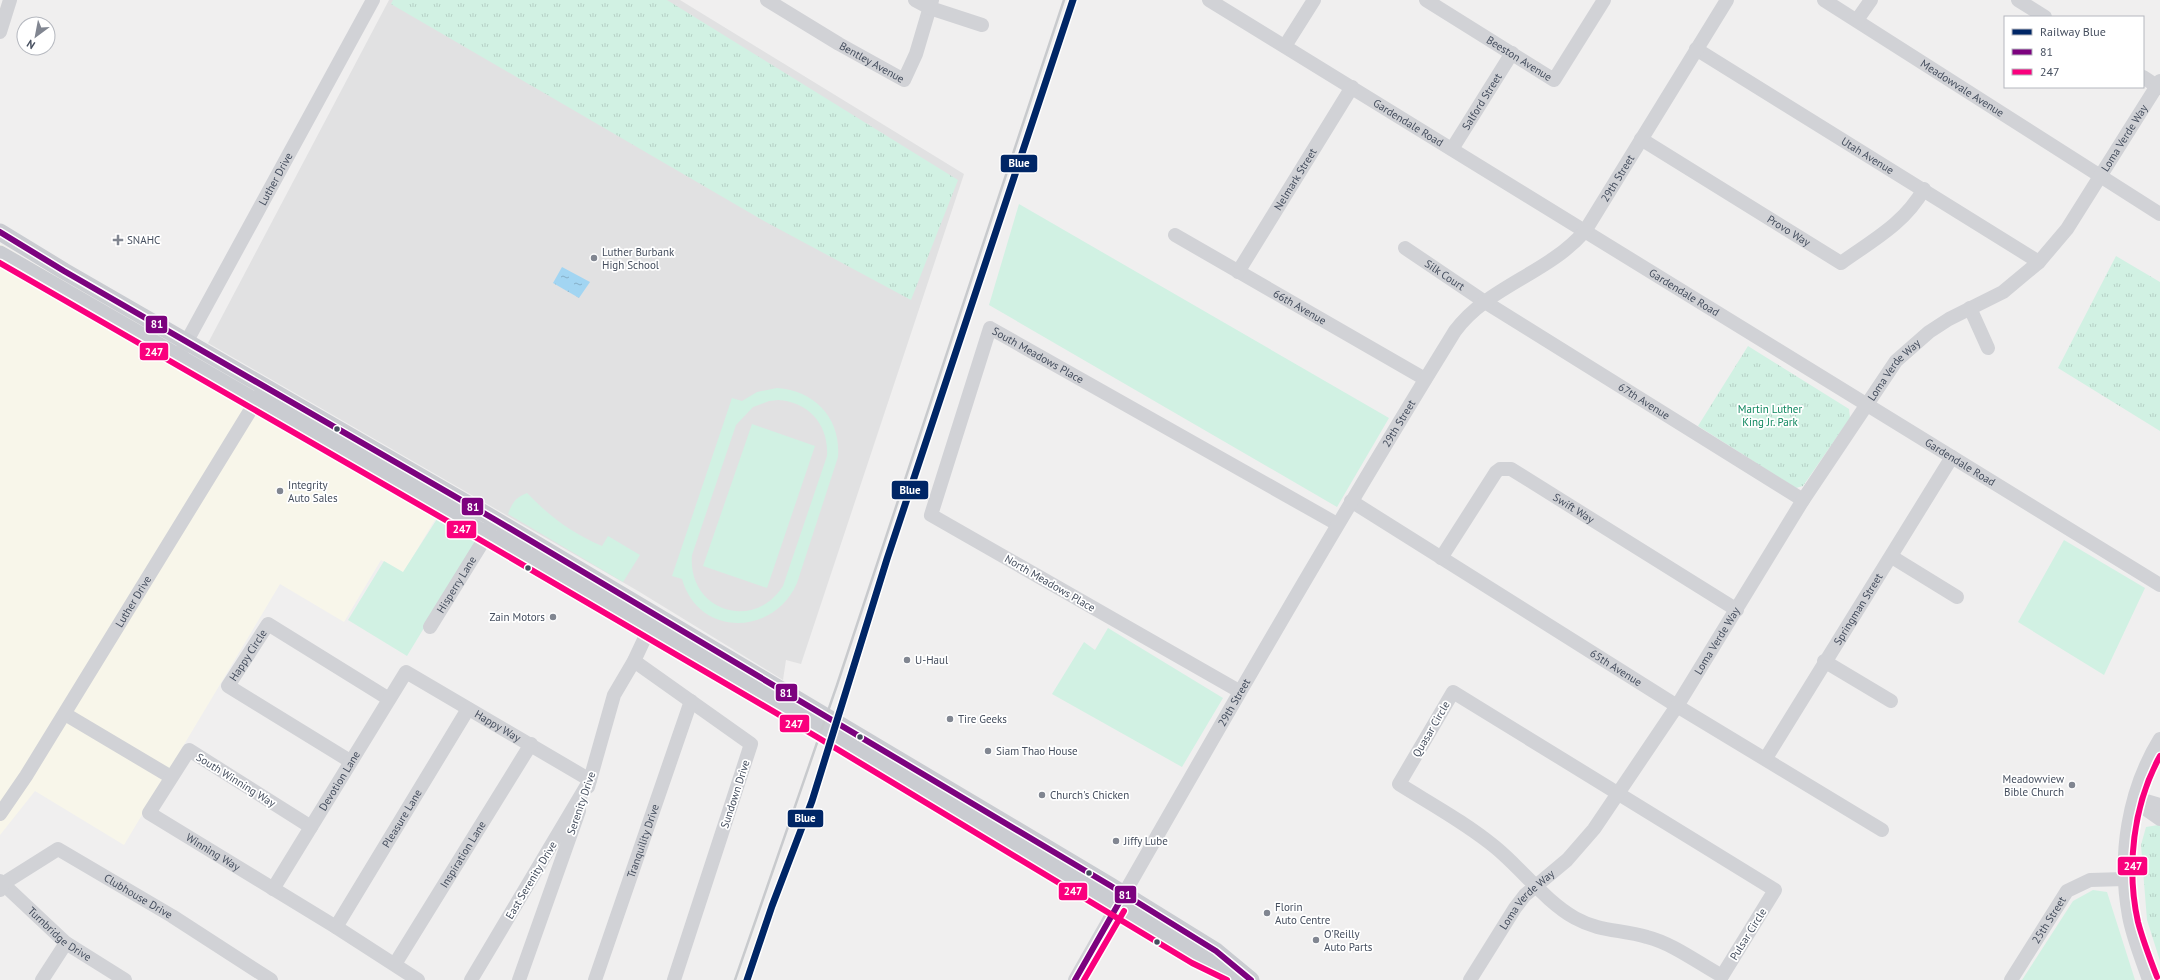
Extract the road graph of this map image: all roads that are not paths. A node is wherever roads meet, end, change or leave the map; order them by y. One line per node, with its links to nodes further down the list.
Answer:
1 (10, 0): 17 (street)
2 (373, 0): 38 (street, Luther Drive)
3 (767, 0): 13 (street, Bentley Avenue)
4 (915, 0): 13 (street)
5 (1209, 0): 18 (street, Gardendale Road)
6 (1314, 0): 18 (street)
7 (1426, 0): 20 (street, Beeston Avenue)
8 (1604, 0): 20 (street, Beeston Avenue)
9 (1727, 0): 19 (street, 29th Street)
10 (1824, 0): 15 (street, Meadowvale Avenue)
11 (1871, 0): 15 (street)
12 (2018, 0): 14 (street)
13 (931, 4): 16 (street)
14 (2043, 16)
15 (1857, 20): 26 (street, Meadowvale Avenue)
16 (982, 25)
17 (0, 32)
18 (1285, 46): 23 (street, Gardendale Road)
19 (1696, 50): 24 (street, 29th Street); 27 (street, Utah Avenue)
20 (1512, 54): 25 (street, Salford Street)
21 (2144, 78): 22 (street)
22 (2159, 85): 26 (street, Loma Verde Way)
23 (1352, 87): 25 (street, Gardendale Road); 35 (street, Nelmark Street)
24 (1641, 140): 27 (street, Provo Way); 29 (street, 29th Street)
25 (1452, 149): 29 (street, Gardendale Road)
26 (2101, 176): 28 (street, Meadowvale Avenue); 34 (street, Loma Verde Way)
27 (1924, 189): 34 (street, Utah Avenue)
28 (2160, 214)
29 (1585, 231): 36 (street, 29th Street); 44 (street, Gardendale Road)
30 (0, 232): 38 (main road)
31 (1175, 235): 35 (street, 66th Avenue)
32 (1405, 248): 36 (street, Silk Court)
33 (0, 254): 40 (main road)
34 (2040, 262): 37 (street, Loma Verde Way)
35 (1238, 272): 41 (street, 66th Avenue)
36 (1485, 302): 41 (street, 29th Street); 47 (street, 67th Avenue)
37 (1970, 308): 39 (street); 44 (street, Loma Verde Way)
38 (186, 341): 40 (street, Luther Drive); 42 (main road)
39 (1988, 348)
40 (178, 357): 43 (main road)
41 (1425, 379): 48 (street, 29th Street)
42 (265, 387): 43 (street, Luther Drive); 50 (main road)
43 (256, 402): 50 (main road); 68 (street, Luther Drive)
44 (1866, 405): 46 (street, Gardendale Road); 47 (street, Loma Verde Way)
45 (956, 439): 49 (street, South Meadows Place); 62 (street, North Meadows Place)
46 (1952, 457): 51 (street, Springman Street); 53 (street, Gardendale Road)
47 (1803, 500): 55 (street, Loma Verde Way)
48 (1351, 501): 49 (street, 29th Street); 52 (street, 65th Avenue)
49 (1337, 524): 62 (street, 29th Street)
50 (490, 527): 56 (main road); 57 (street, Hisperry Lane); 58 (main road)
51 (1892, 557): 54 (street); 60 (street, Springman Street)
52 (1441, 558): 55 (street, Swift Way); 66 (street, 65th Avenue)
53 (2160, 585)
54 (1957, 597)
55 (1737, 610): 66 (street, Loma Verde Way)
56 (672, 626): 58 (main road); 86 (main road)
57 (430, 627)
58 (649, 629): 59 (street, Serenity Drive); 86 (main road)
59 (634, 661): 64 (street, Sundown Drive); 74 (street, Serenity Drive)
60 (1824, 661): 65 (street); 71 (street, Springman Street)
61 (406, 672): 63 (street, Devotion Lane); 67 (street, Happy Way)
62 (1239, 691): 86 (street, 29th Street)
63 (389, 699): 72 (street, Devotion Lane); 72 (street, Happy Circle)
64 (691, 701): 96 (street, Tranquility Drive); 97 (street, Sundown Drive)
65 (1890, 701)
66 (1677, 706): 71 (street, 65th Avenue); 75 (street, Loma Verde Way)
67 (468, 709): 70 (street, Happy Way); 87 (street, Pleasure Lane)
68 (65, 714): 73 (street); 78 (street, Luther Drive)
69 (2160, 740): 76 (street)
70 (531, 744): 74 (street, Happy Way); 89 (street, Inspiration Lane)
71 (1766, 758): 81 (street, 65th Avenue)
72 (350, 761): 80 (street, Devotion Lane)
73 (171, 777): 80 (street, South Winning Way); 85 (street, Winning Way)
74 (590, 780): 94 (street, East Serenity Drive); 95 (street, Serenity Drive)
75 (1617, 793): 84 (street, Loma Verde Way); 84 (street, Quasar Circle); 84 (street, Pulsar Circle)
76 (2135, 797): 77 (street); 79 (street); 82 (street)
77 (2160, 805)
78 (0, 814)
79 (2160, 819)
80 (311, 827): 85 (street, Devotion Lane)
81 (1882, 830)
82 (2125, 879): 102 (street, 25th Street); 103 (street)
83 (1, 885): 88 (street, Turnbridge Drive); 92 (street, Clubhouse Drive)
84 (1537, 885): 101 (street, Loma Verde Way)
85 (273, 889): 87 (street, Winning Way)
86 (1120, 901): 98 (street, 29th Street); 99 (main road); 100 (main road)
87 (336, 927): 89 (street, Winning Way)
88 (66, 943): 90 (street); 91 (street, Turnbridge Drive)
89 (395, 964): 93 (street, Winning Way)
90 (42, 980)
91 (125, 980)
92 (271, 980)
93 (418, 980)
94 (471, 980)
95 (519, 980)
96 (595, 980)
97 (674, 980)
98 (1075, 980)
99 (1245, 980)
100 (1251, 980)
101 (1470, 980)
102 (2011, 980)
103 (2149, 980)

